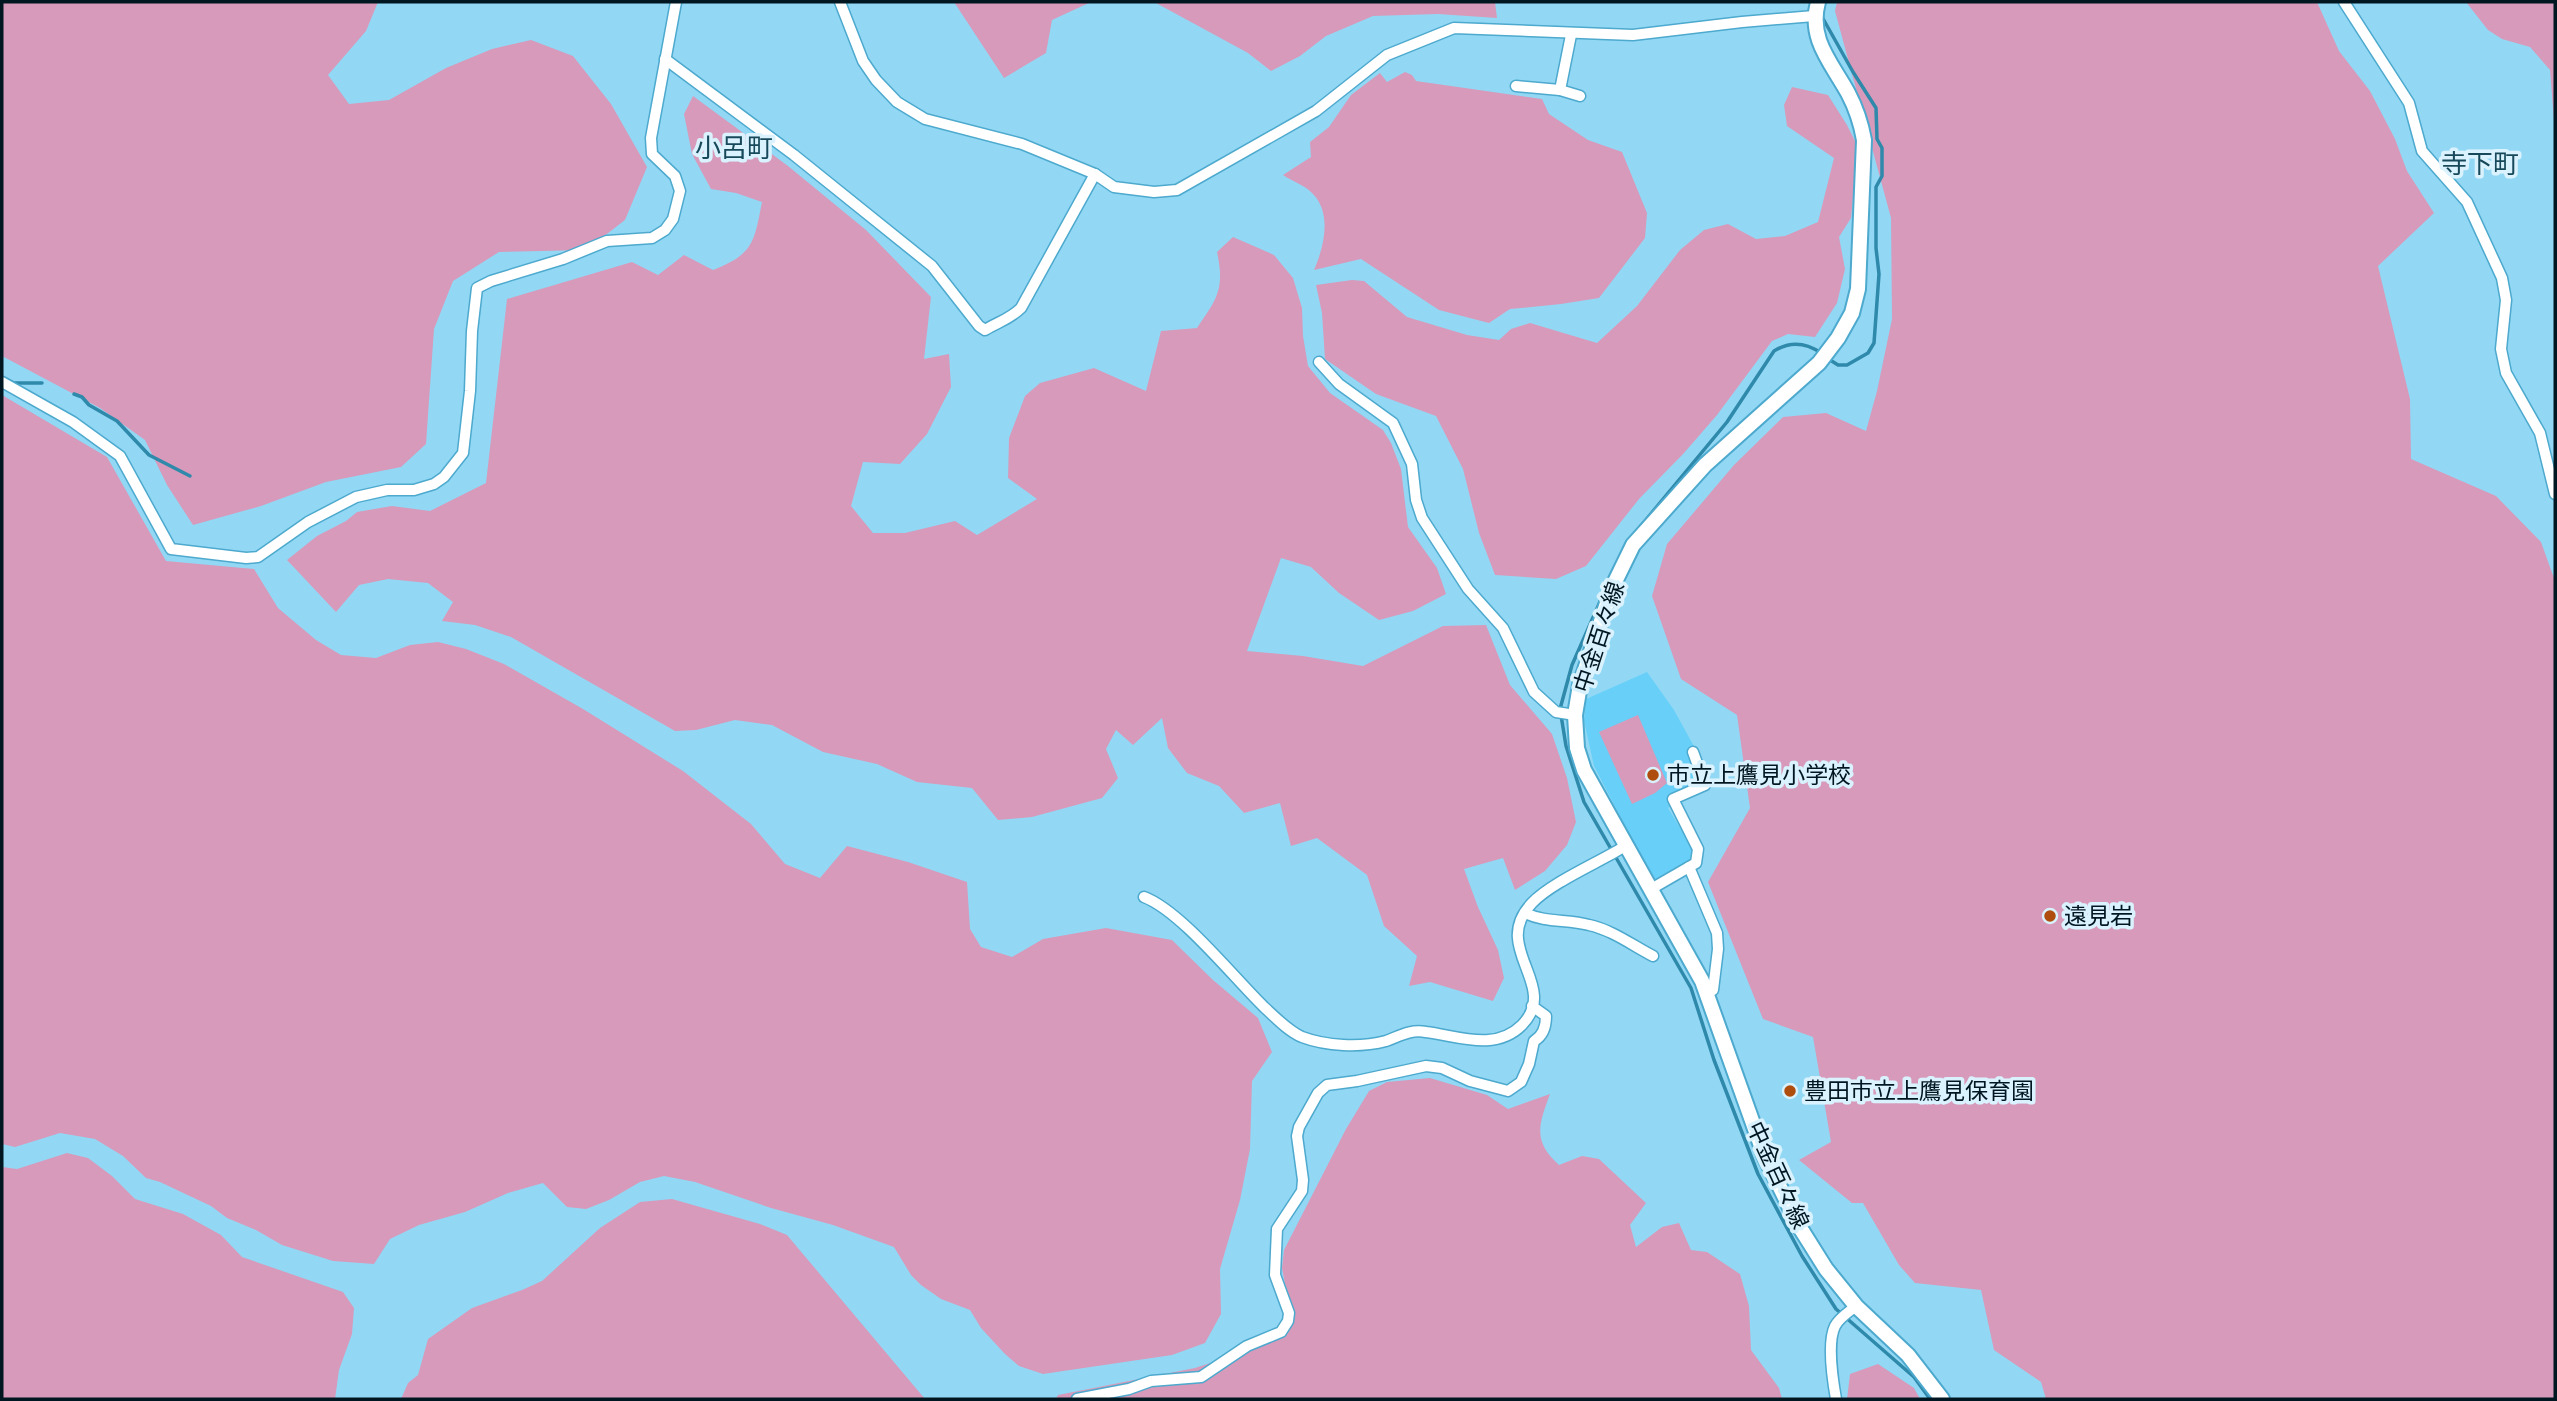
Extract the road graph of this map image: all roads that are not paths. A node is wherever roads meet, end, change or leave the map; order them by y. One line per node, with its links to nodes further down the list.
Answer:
1 (676, 2): 6 (street)
2 (840, 2): 10 (street)
3 (2344, 2): 13 (street)
4 (1816, 9): 5 (street); 14 (main road, 中金百々線)
5 (1571, 34): 8 (street); 10 (street)
6 (665, 59): 10 (street); 12 (street)
7 (1517, 86): 8 (street)
8 (1560, 90): 9 (street)
9 (1580, 96)
10 (1095, 174)
11 (1319, 362): 14 (street)
12 (2, 382)
13 (2555, 494)
14 (1573, 714): 16 (main road, 中金百々線)
15 (1693, 752): 17 (street)
16 (1625, 847): 18 (main road, 中金百々線); 20 (street)
17 (1689, 867): 18 (street); 22 (street)
18 (1651, 889): 22 (main road, 中金百々線)
19 (1144, 897): 23 (street)
20 (1525, 913): 21 (street); 23 (street)
21 (1653, 957)
22 (1707, 993): 24 (main road, 中金百々線)
23 (1532, 1006): 25 (street)
24 (1853, 1308): 26 (street); 27 (main road, 中金百々線)
25 (1077, 1399)
26 (1836, 1399)
27 (1942, 1399)

